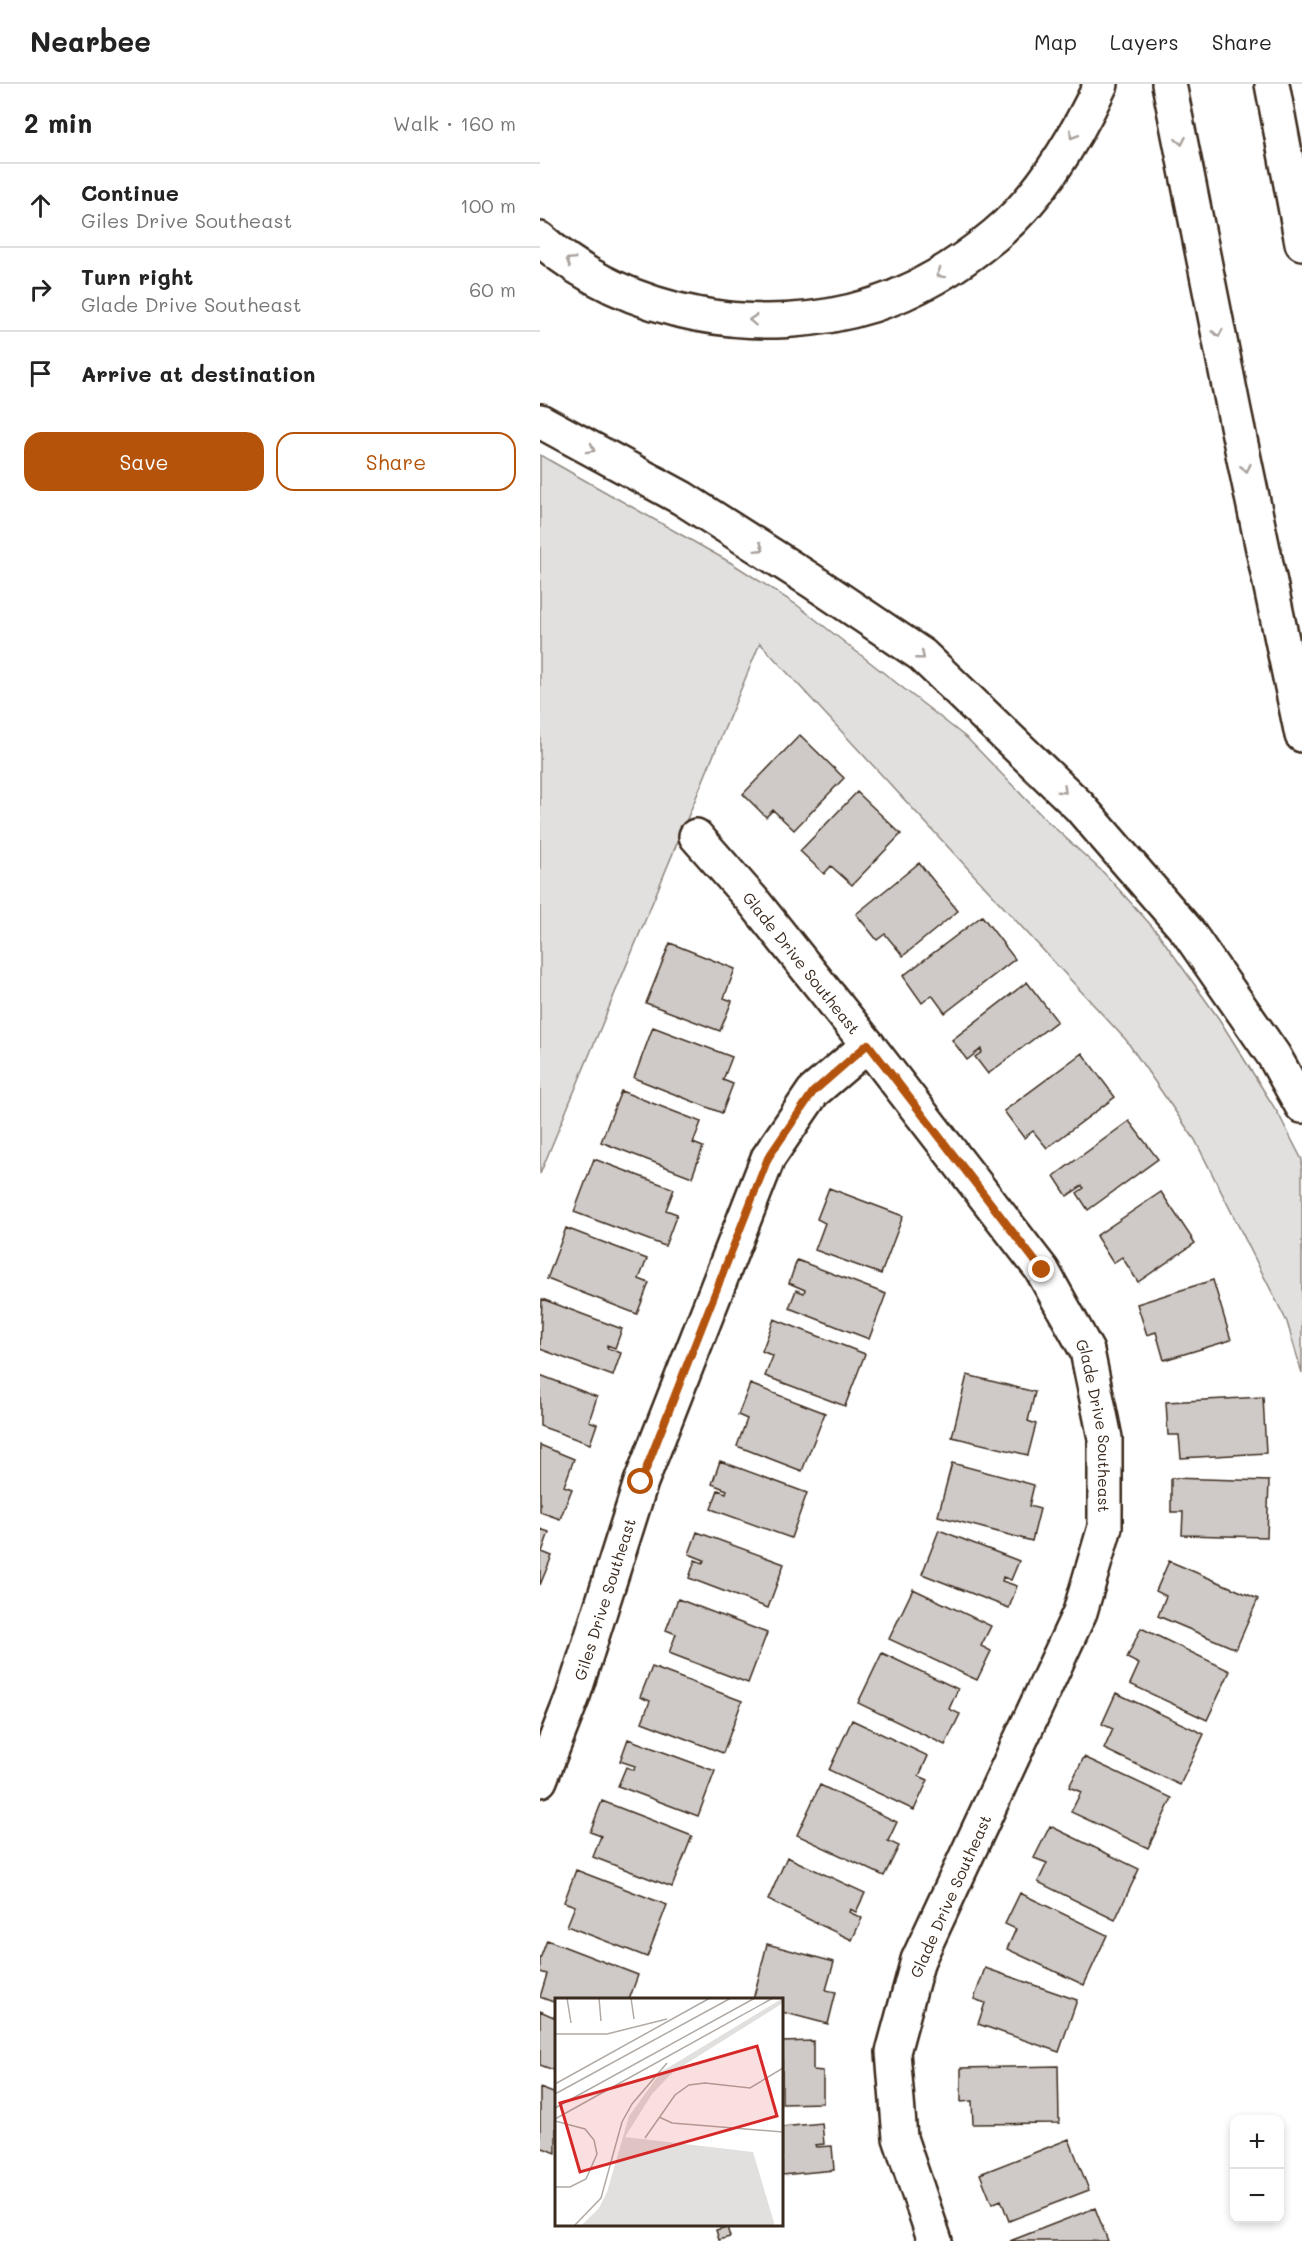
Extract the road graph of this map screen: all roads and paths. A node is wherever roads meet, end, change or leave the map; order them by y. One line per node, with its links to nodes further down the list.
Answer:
1 (1101, 84): 4 (main road, one-way to 4)
2 (1169, 84): 7 (main road, one-way to 7)
3 (1272, 84): 5 (main road)
4 (540, 239)
5 (1302, 243)
6 (540, 421): 10 (main road, one-way to 10)
7 (1302, 735)
8 (696, 837): 9 (main road, Glade Drive Southeast)
9 (868, 1044): 11 (main road, Giles Drive Southeast); 12 (main road, Glade Drive Southeast)
10 (1302, 1106)
11 (540, 1780)
12 (935, 2241)

